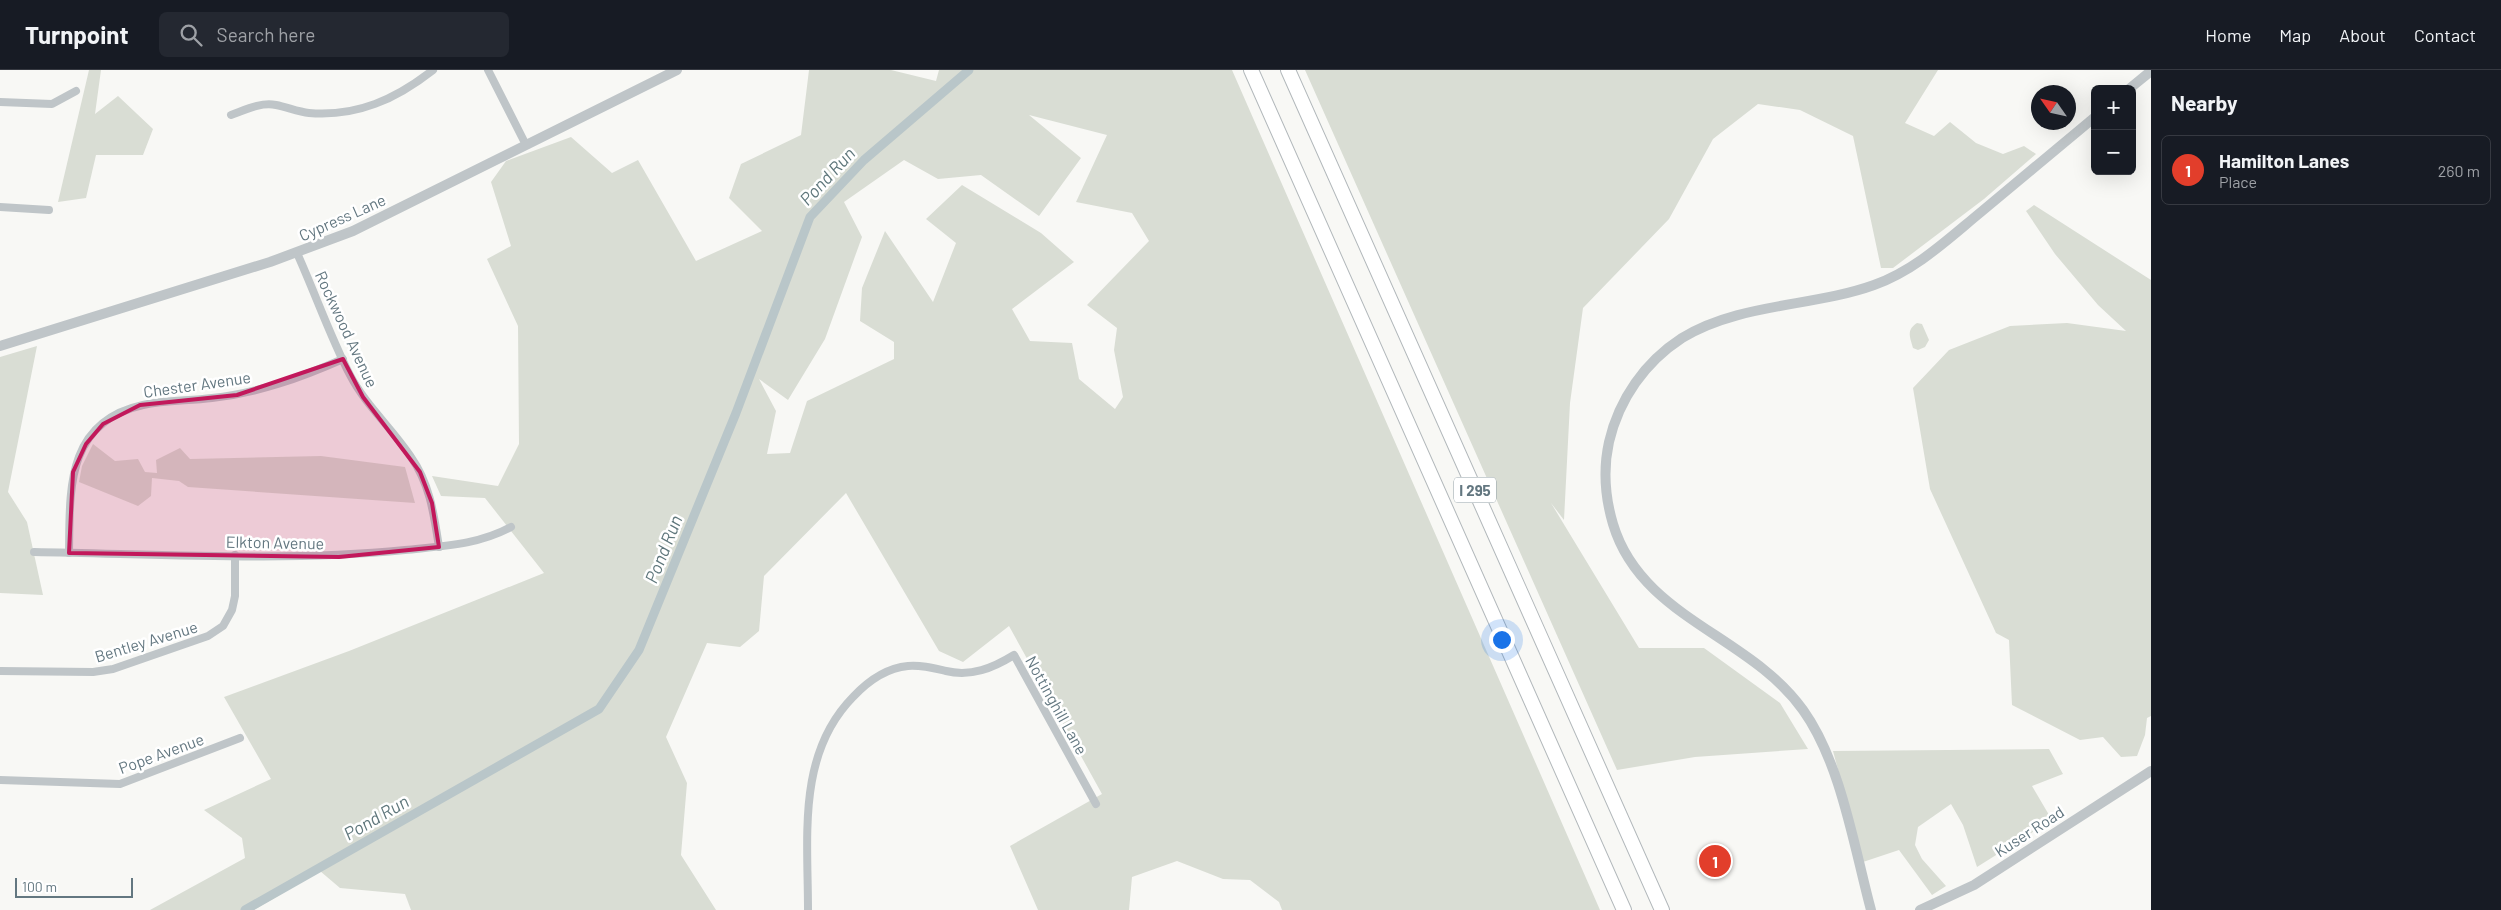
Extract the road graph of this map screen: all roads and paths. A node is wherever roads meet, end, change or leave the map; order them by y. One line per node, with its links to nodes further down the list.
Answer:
1 (433, 70): 10 (street)
2 (488, 70): 12 (street)
3 (677, 70): 12 (street, Cypress Lane)
4 (1251, 70): 29 (highway, I 295)
5 (1288, 70): 30 (highway, I 295)
6 (2151, 71): 7 (street)
7 (2134, 85)
8 (76, 91): 9 (street)
9 (0, 102)
10 (231, 115)
11 (2091, 120): 31 (street)
12 (526, 145): 15 (street, Cypress Lane)
13 (0, 207): 14 (street)
14 (49, 210)
15 (297, 253): 16 (street, Cypress Lane); 17 (street, Rockwood Avenue)
16 (0, 346)
17 (343, 359): 19 (street, Rockwood Avenue); 21 (street, Chester Avenue)
18 (511, 527): 19 (street, Elkton Avenue)
19 (439, 547): 22 (street, Elkton Avenue)
20 (34, 552): 21 (street, Elkton Avenue)
21 (69, 553): 22 (street, Elkton Avenue)
22 (235, 555): 23 (street, Bentley Avenue)
23 (0, 671)
24 (240, 738): 26 (street, Pope Avenue)
25 (2151, 771): 32 (street, Kuser Road)
26 (0, 780)
27 (1096, 804): 28 (street, Nottinghill Lane)
28 (808, 910)
29 (1624, 910)
30 (1662, 910)
31 (1871, 910)
32 (1920, 910)

